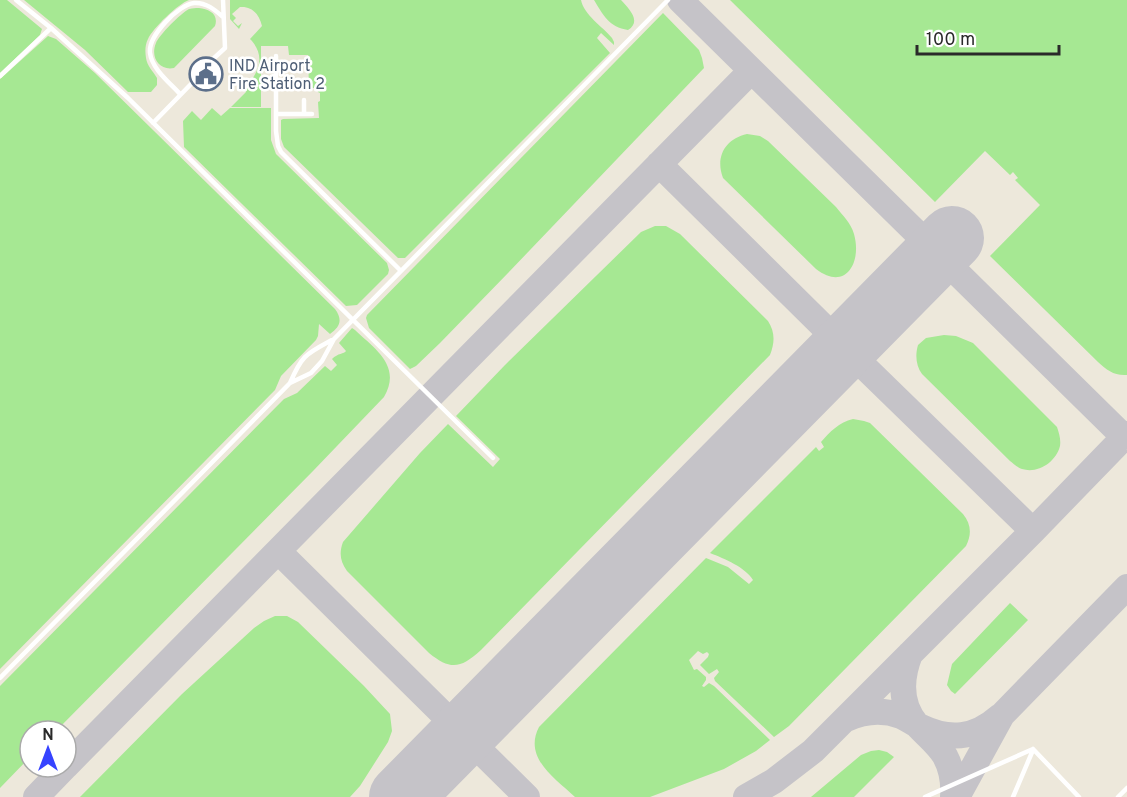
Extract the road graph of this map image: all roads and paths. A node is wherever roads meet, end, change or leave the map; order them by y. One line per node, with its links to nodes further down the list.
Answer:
1 (16, 0): 5 (lane)
2 (223, 0): 4 (lane)
3 (668, 0): 16 (lane)
4 (223, 17): 7 (lane); 10 (lane)
5 (51, 28): 8 (lane); 15 (lane)
6 (276, 56): 12 (lane)
7 (213, 59)
8 (0, 76)
9 (192, 82): 10 (lane)
10 (180, 94): 15 (lane)
11 (304, 100): 13 (lane)
12 (277, 114): 13 (lane); 16 (lane)
13 (304, 114): 14 (lane)
14 (312, 114)
15 (153, 123): 17 (lane)
16 (401, 271): 17 (lane)
17 (353, 320): 18 (lane); 20 (lane)
18 (334, 339): 19 (lane); 19 (lane)
19 (290, 383): 21 (lane)
20 (493, 458)
21 (0, 678)
22 (1034, 749): 24 (lane); 25 (lane); 26 (lane)
23 (1127, 788): 27 (lane)
24 (925, 797)
25 (1014, 797)
26 (1079, 797)
27 (1118, 797)

